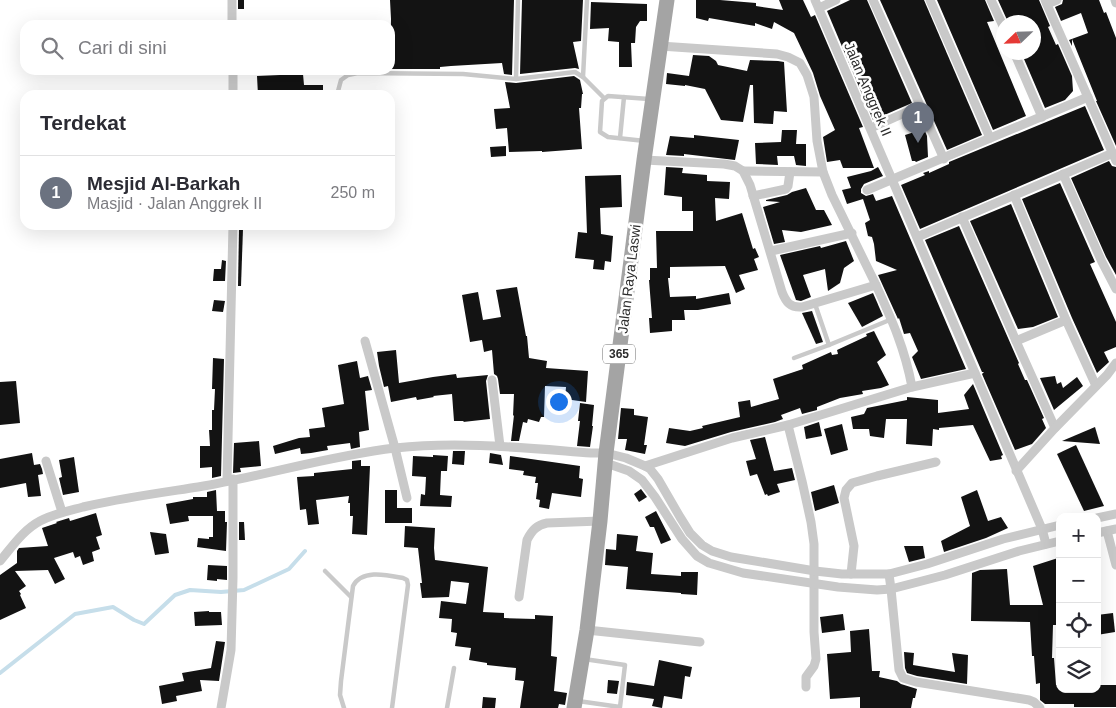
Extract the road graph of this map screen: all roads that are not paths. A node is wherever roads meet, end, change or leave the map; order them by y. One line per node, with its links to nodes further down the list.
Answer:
1 (232, 0): 13 (street)
2 (518, 0): 20 (lane)
3 (587, 0): 19 (lane)
4 (667, 0): 14 (main road, Jalan Raya Laswi / 365)
5 (836, 0): 11 (street)
6 (873, 0): 27 (street)
7 (930, 0): 31 (street)
8 (991, 0): 12 (street)
9 (1057, 0): 10 (street)
10 (1046, 2): 24 (street)
11 (817, 4): 29 (street, Jalan Anggrek II)
12 (998, 15)
13 (232, 20)
14 (660, 46): 26 (main road, Jalan Raya Laswi / 365); 38 (street)
15 (1018, 60): 28 (street)
16 (395, 73): 20 (lane)
17 (233, 75): 21 (street)
18 (348, 75): 22 (lane)
19 (583, 77): 20 (lane); 25 (lane)
20 (516, 79)
21 (233, 90)
22 (338, 90)
23 (624, 97): 25 (lane); 26 (lane); 30 (lane)
24 (1088, 97): 28 (street); 33 (street)
25 (604, 98): 30 (lane)
26 (652, 100): 32 (main road, Jalan Raya Laswi / 365)
27 (920, 106): 29 (street); 34 (street)
28 (1042, 116): 31 (street)
29 (870, 128): 40 (street, Jalan Anggrek II)
30 (620, 138): 32 (lane)
31 (990, 138): 34 (street)
32 (647, 141): 35 (main road, Jalan Raya Laswi / 365)
33 (1114, 157): 39 (street)
34 (944, 158): 40 (street)
35 (644, 160): 36 (street); 67 (main road, Jalan Raya Laswi / 365)
36 (743, 172): 37 (street); 43 (street)
37 (790, 172): 38 (street); 43 (street)
38 (823, 172): 46 (street)
39 (1063, 174): 42 (street); 50 (street)
40 (893, 180): 41 (street); 47 (street, Jalan Anggrek II)
41 (867, 190)
42 (1014, 195): 44 (street); 53 (street)
43 (753, 196): 48 (street)
44 (962, 217): 47 (street); 55 (street)
45 (233, 230): 72 (street)
46 (852, 233): 48 (street); 49 (street)
47 (917, 236): 59 (street, Jalan Anggrek II)
48 (771, 251): 51 (street)
49 (876, 285): 51 (street); 52 (street)
50 (1116, 289)
51 (815, 304): 56 (lane)
52 (892, 319): 56 (lane); 62 (street)
53 (1066, 320): 55 (street); 61 (street)
54 (365, 341): 66 (street)
55 (1016, 341): 64 (street)
56 (829, 345): 57 (lane)
57 (794, 358)
58 (1116, 363): 61 (street)
59 (975, 374): 62 (street); 71 (street, Jalan Anggrek II)
60 (492, 380): 65 (street)
61 (1096, 386): 64 (street)
62 (912, 387): 63 (street)
63 (788, 425): 70 (street); 86 (street)
64 (1054, 428): 71 (street)
65 (500, 446): 66 (street); 67 (street)
66 (395, 448): 72 (street); 73 (street)
67 (606, 458): 70 (street); 77 (main road, Jalan Raya Laswi / 365); 89 (street)
68 (46, 461): 74 (street)
69 (936, 462): 87 (street)
70 (645, 466): 86 (street)
71 (1016, 471): 79 (street, Jalan Anggrek II)
72 (230, 480): 74 (street); 99 (street)
73 (407, 498)
74 (62, 512): 83 (street)
75 (1116, 514): 76 (street)
76 (1101, 517)
77 (600, 521): 92 (street); 93 (main road, Jalan Raya Laswi / 365)
78 (1056, 526): 79 (street)
79 (1042, 529): 82 (street, Jalan Anggrek II); 88 (street)
80 (1112, 530): 84 (street)
81 (1056, 542): 82 (street)
82 (1046, 544): 90 (street)
83 (0, 560)
84 (1116, 564)
85 (325, 571): 91 (lane)
86 (814, 571): 87 (street); 89 (street)
87 (851, 574): 88 (street)
88 (889, 574): 90 (street)
89 (814, 584): 90 (street); 97 (street)
90 (892, 589): 103 (street)
91 (351, 597): 100 (lane); 101 (lane)
92 (519, 597)
93 (587, 630): 94 (street); 95 (main road, Jalan Raya Laswi / 365)
94 (700, 642)
95 (582, 659): 98 (main road, Jalan Raya Laswi / 365); 98 (lane)
96 (454, 668): 102 (lane)
97 (806, 686)
98 (574, 704)
99 (221, 708)
100 (344, 708)
101 (392, 708)
102 (447, 708)
103 (1040, 708)

